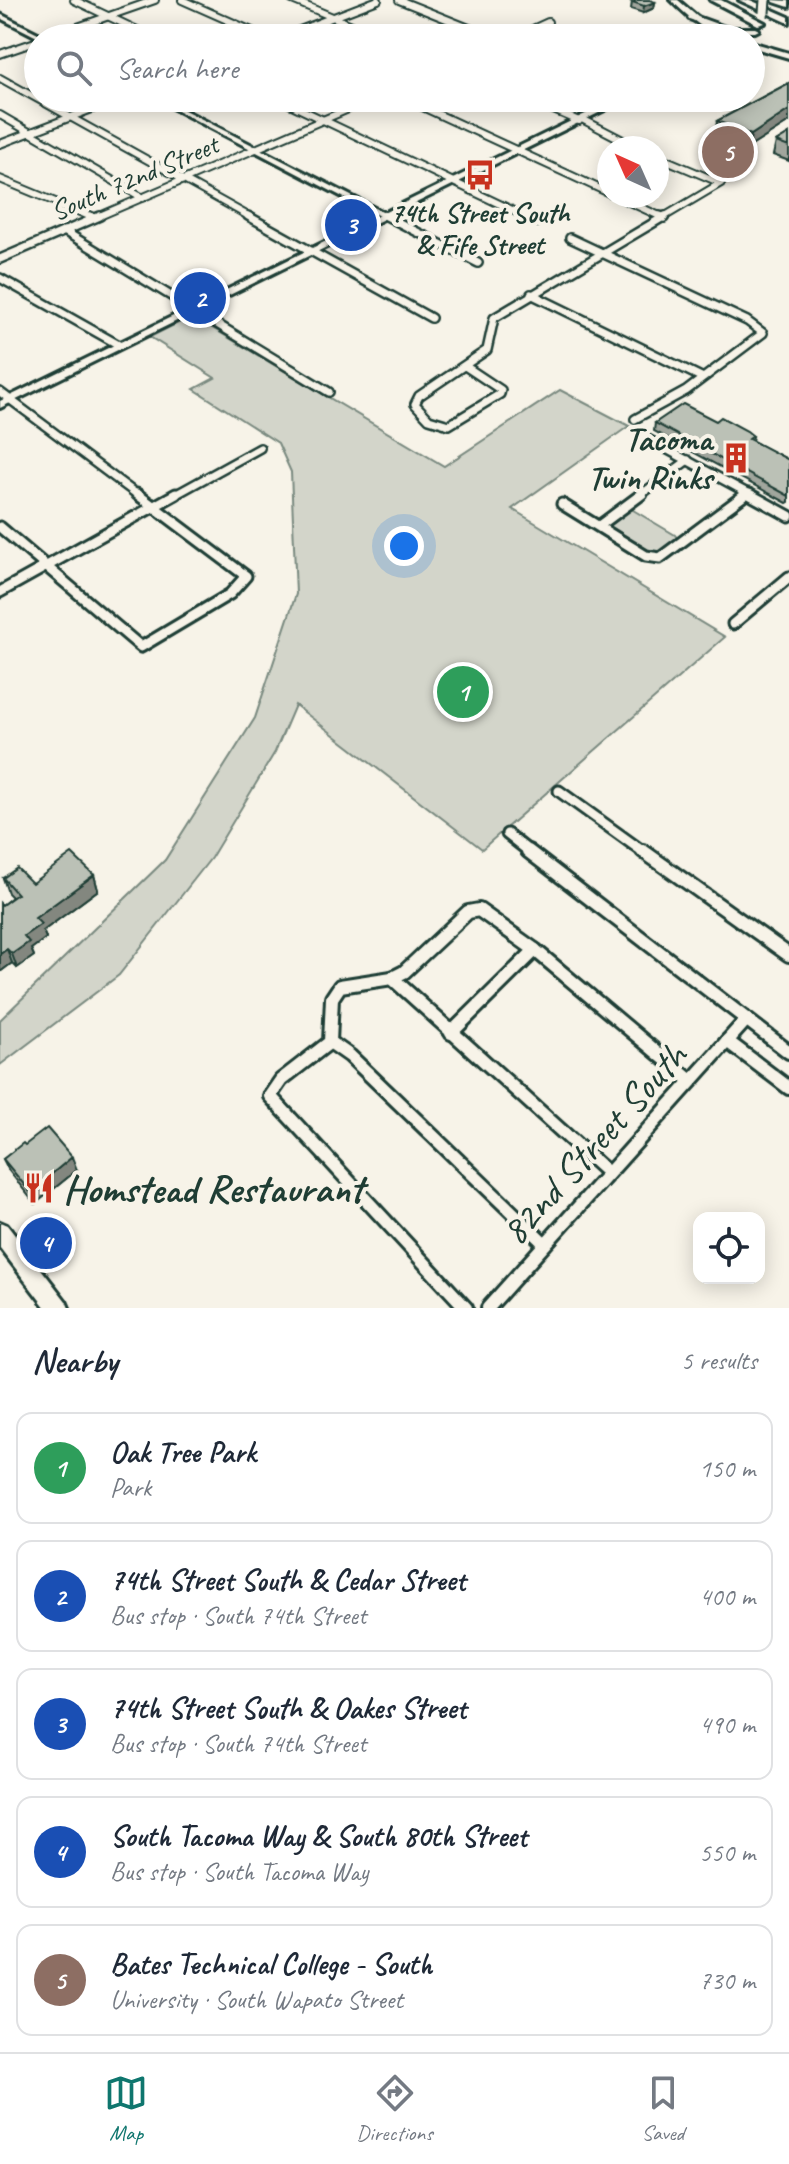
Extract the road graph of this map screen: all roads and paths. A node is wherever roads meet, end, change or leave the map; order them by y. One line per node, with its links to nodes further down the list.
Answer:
1 (74, 0): 14 (street)
2 (155, 0): 14 (street)
3 (182, 0): 21 (street)
4 (292, 0): 15 (street)
5 (378, 0): 15 (street)
6 (399, 0): 24 (street)
7 (674, 0): 16 (main road)
8 (714, 0): 28 (highway)
9 (743, 0): 17 (highway)
10 (765, 0): 29 (main road, bridge)
11 (777, 0): 12 (highway)
12 (789, 4)
13 (0, 16): 30 (street)
14 (109, 16): 19 (street); 20 (street)
15 (334, 17): 22 (street); 23 (street)
16 (692, 17): 26 (main road); 27 (main road)
17 (789, 20)
18 (548, 22): 25 (street)
19 (86, 24)
20 (125, 24)
21 (236, 24)
22 (316, 24)
23 (350, 24)
24 (459, 24)
25 (544, 24)
26 (706, 24)
27 (711, 24)
28 (753, 24)
29 (759, 24)
30 (24, 28)
31 (24, 46): 33 (street)
32 (765, 48): 34 (main road)
33 (0, 54)
34 (789, 56)
35 (0, 78): 36 (street)
36 (24, 91)
37 (62, 112): 46 (street)
38 (84, 112): 46 (street)
39 (183, 112): 52 (street)
40 (306, 112): 47 (street)
41 (342, 112): 47 (street, South 72nd Street)
42 (433, 112): 53 (street)
43 (561, 112): 48 (street)
44 (597, 112): 48 (main road)
45 (0, 115): 49 (street)
46 (71, 117): 49 (street); 56 (street)
47 (323, 120): 52 (street, South 72nd Street); 57 (street)
48 (581, 120): 50 (street); 53 (main road)
49 (30, 133): 51 (street); 59 (street)
50 (614, 136)
51 (0, 144)
52 (256, 149): 56 (street, South 72nd Street); 61 (street)
53 (516, 151): 57 (main road); 58 (street)
54 (669, 161): 63 (street)
55 (0, 179): 62 (street)
56 (184, 180): 59 (street, South 72nd Street); 67 (street)
57 (452, 182): 61 (main road); 64 (street)
58 (597, 188)
59 (143, 198): 62 (street, South 72nd Street)
60 (642, 208): 63 (street)
61 (384, 215): 67 (main road); 70 (street)
62 (94, 218): 65 (street, South 72nd Street)
63 (664, 218): 68 (street)
64 (537, 222)
65 (64, 231): 69 (street, South 72nd Street); 73 (street)
66 (570, 238): 68 (street)
67 (312, 250): 73 (main road); 74 (street)
68 (601, 253): 72 (street); 77 (street)
69 (0, 259)
70 (478, 263)
71 (0, 278): 75 (street)
72 (531, 294): 76 (street); 77 (street)
73 (192, 309): 75 (main road); 79 (street)
74 (431, 318)
75 (119, 345): 80 (main road)
76 (465, 366): 76 (street)
77 (701, 377): 81 (street)
78 (0, 392): 80 (street)
79 (329, 392)
80 (5, 402): 87 (street)
81 (635, 419)
82 (644, 437): 84 (street)
83 (260, 448): 87 (street)
84 (688, 460): 85 (street); 89 (street)
85 (748, 493): 88 (street); 89 (street)
86 (562, 504): 89 (street)
87 (157, 507): 91 (street); 91 (street)
88 (789, 516)
89 (599, 526)
90 (0, 527): 91 (street)
91 (49, 566): 93 (street)
92 (789, 577): 94 (street)
93 (0, 592)
94 (733, 624)
95 (559, 791): 98 (street)
96 (507, 834): 100 (street)
97 (535, 950): 99 (street); 101 (street); 105 (street)
98 (789, 955)
99 (392, 978): 101 (street); 103 (street)
100 (746, 1020): 102 (street, 82nd Street South); 104 (street)
101 (451, 1033): 107 (street)
102 (727, 1041): 105 (street, 82nd Street South); 106 (street)
103 (330, 1042): 109 (street); 111 (street)
104 (789, 1052)
105 (691, 1081): 107 (street, 82nd Street South)
106 (789, 1088)
107 (608, 1173): 109 (street, 82nd Street South)
108 (0, 1232): 110 (main road)
109 (545, 1244): 112 (street, 82nd Street South)
110 (59, 1308)
111 (466, 1308)
112 (488, 1308)

